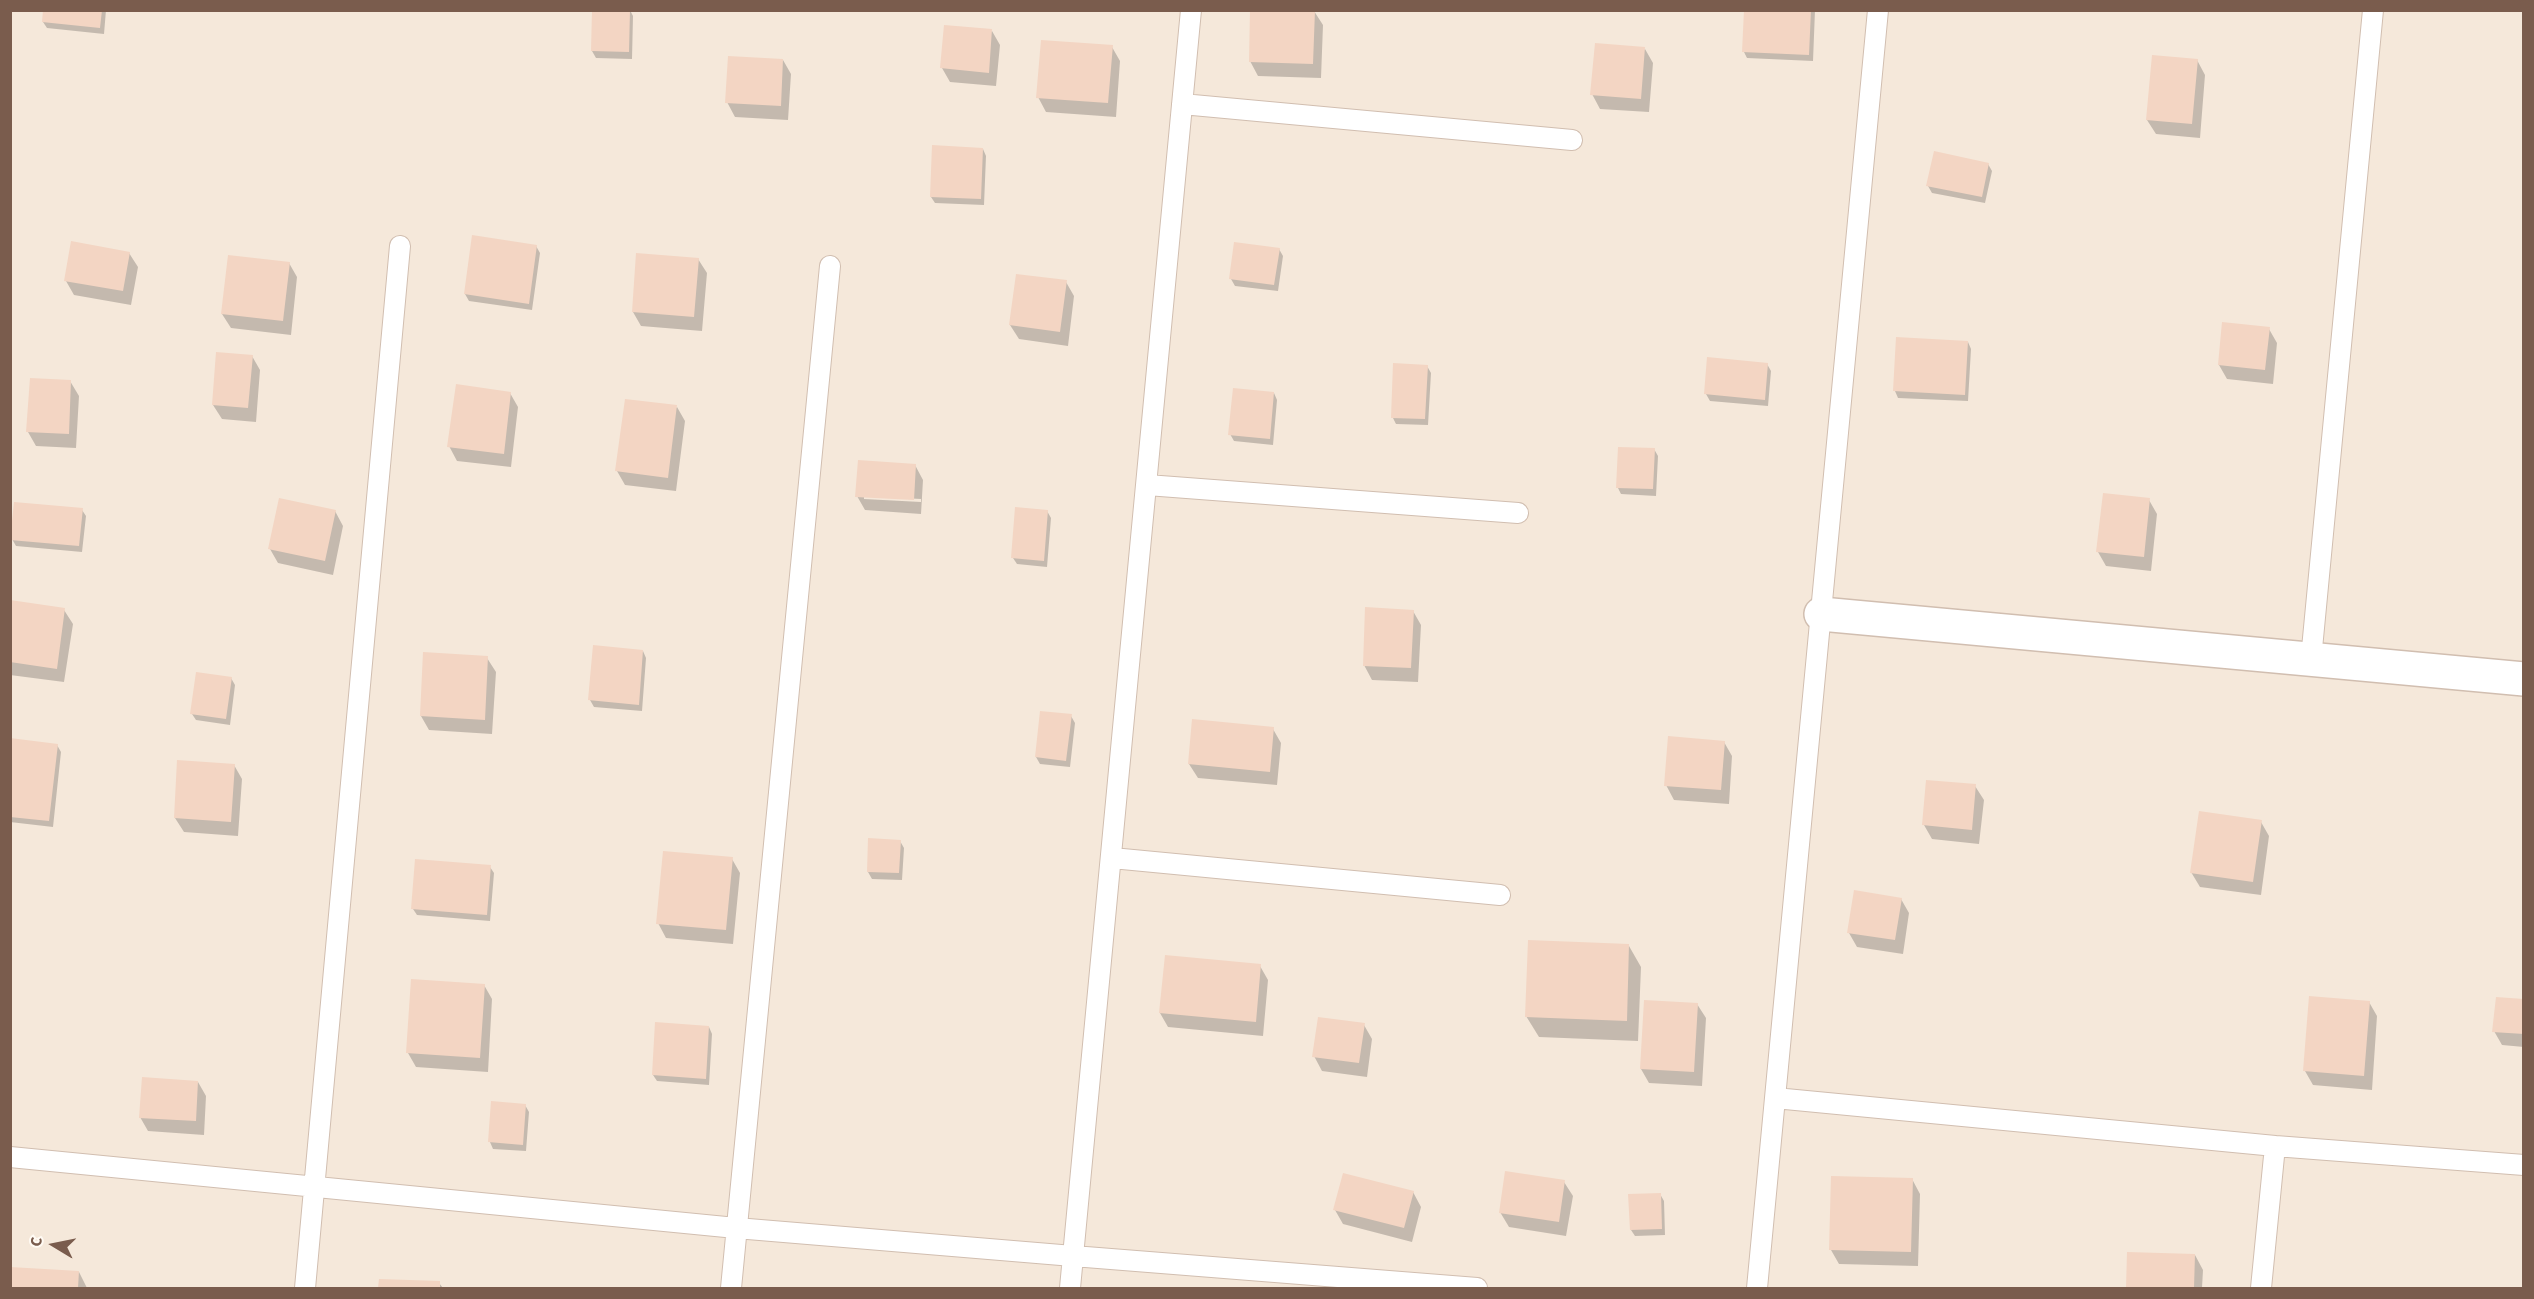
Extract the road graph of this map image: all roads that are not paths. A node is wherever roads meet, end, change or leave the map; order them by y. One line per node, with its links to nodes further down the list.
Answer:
1 (1191, 10): 4 (lane)
2 (1878, 10): 10 (lane)
3 (2373, 10): 11 (lane)
4 (1182, 104): 5 (lane); 8 (lane)
5 (1572, 140)
6 (400, 246): 19 (lane)
7 (830, 266): 20 (lane)
8 (1147, 485): 9 (lane); 13 (lane)
9 (1518, 513)
10 (1821, 614): 11 (street); 15 (lane)
11 (2311, 659): 12 (street)
12 (2523, 679)
13 (1112, 858): 14 (lane); 21 (lane)
14 (1500, 895)
15 (1775, 1098): 16 (lane); 26 (lane)
16 (2275, 1146): 18 (lane); 27 (lane)
17 (10, 1157): 19 (lane)
18 (2523, 1165)
19 (314, 1186): 20 (lane); 22 (lane)
20 (736, 1227): 21 (lane); 23 (lane)
21 (1073, 1256): 24 (lane); 25 (lane)
22 (305, 1288)
23 (731, 1288)
24 (1070, 1288)
25 (1477, 1288)
26 (1757, 1288)
27 (2261, 1288)

